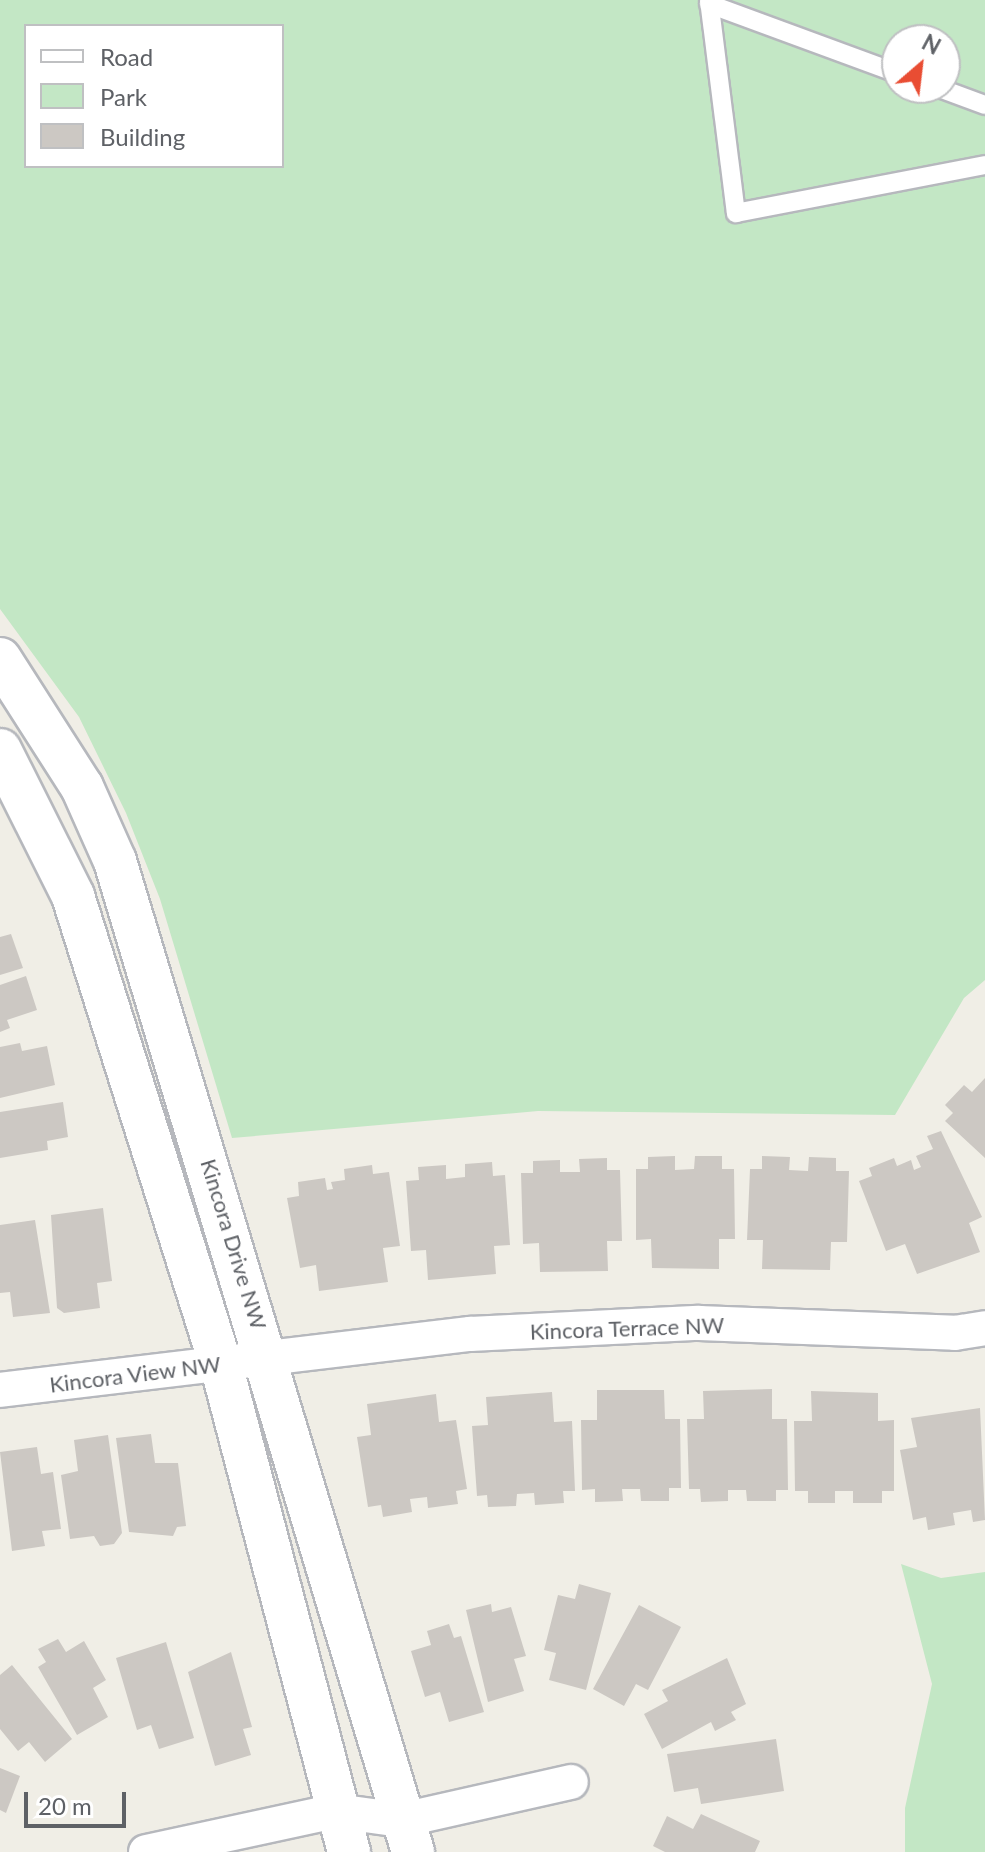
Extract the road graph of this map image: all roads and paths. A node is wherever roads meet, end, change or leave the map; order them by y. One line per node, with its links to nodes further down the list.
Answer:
1 (709, 2): 2 (lane); 5 (lane)
2 (881, 67)
3 (961, 96): 4 (lane)
4 (985, 105)
5 (985, 165)
6 (0, 659): 9 (street, Kincora Drive NW)
7 (0, 750): 10 (street)
8 (985, 1328): 9 (street, Kincora Terrace NW)
9 (269, 1358): 10 (street, Kincora View NW); 14 (street, Kincora Drive NW)
10 (221, 1364): 11 (street, Kincora View NW); 13 (street)
11 (0, 1390)
12 (571, 1782): 14 (street)
13 (336, 1811): 14 (street); 15 (street); 16 (street)
14 (407, 1836)
15 (146, 1852)
16 (349, 1852)

